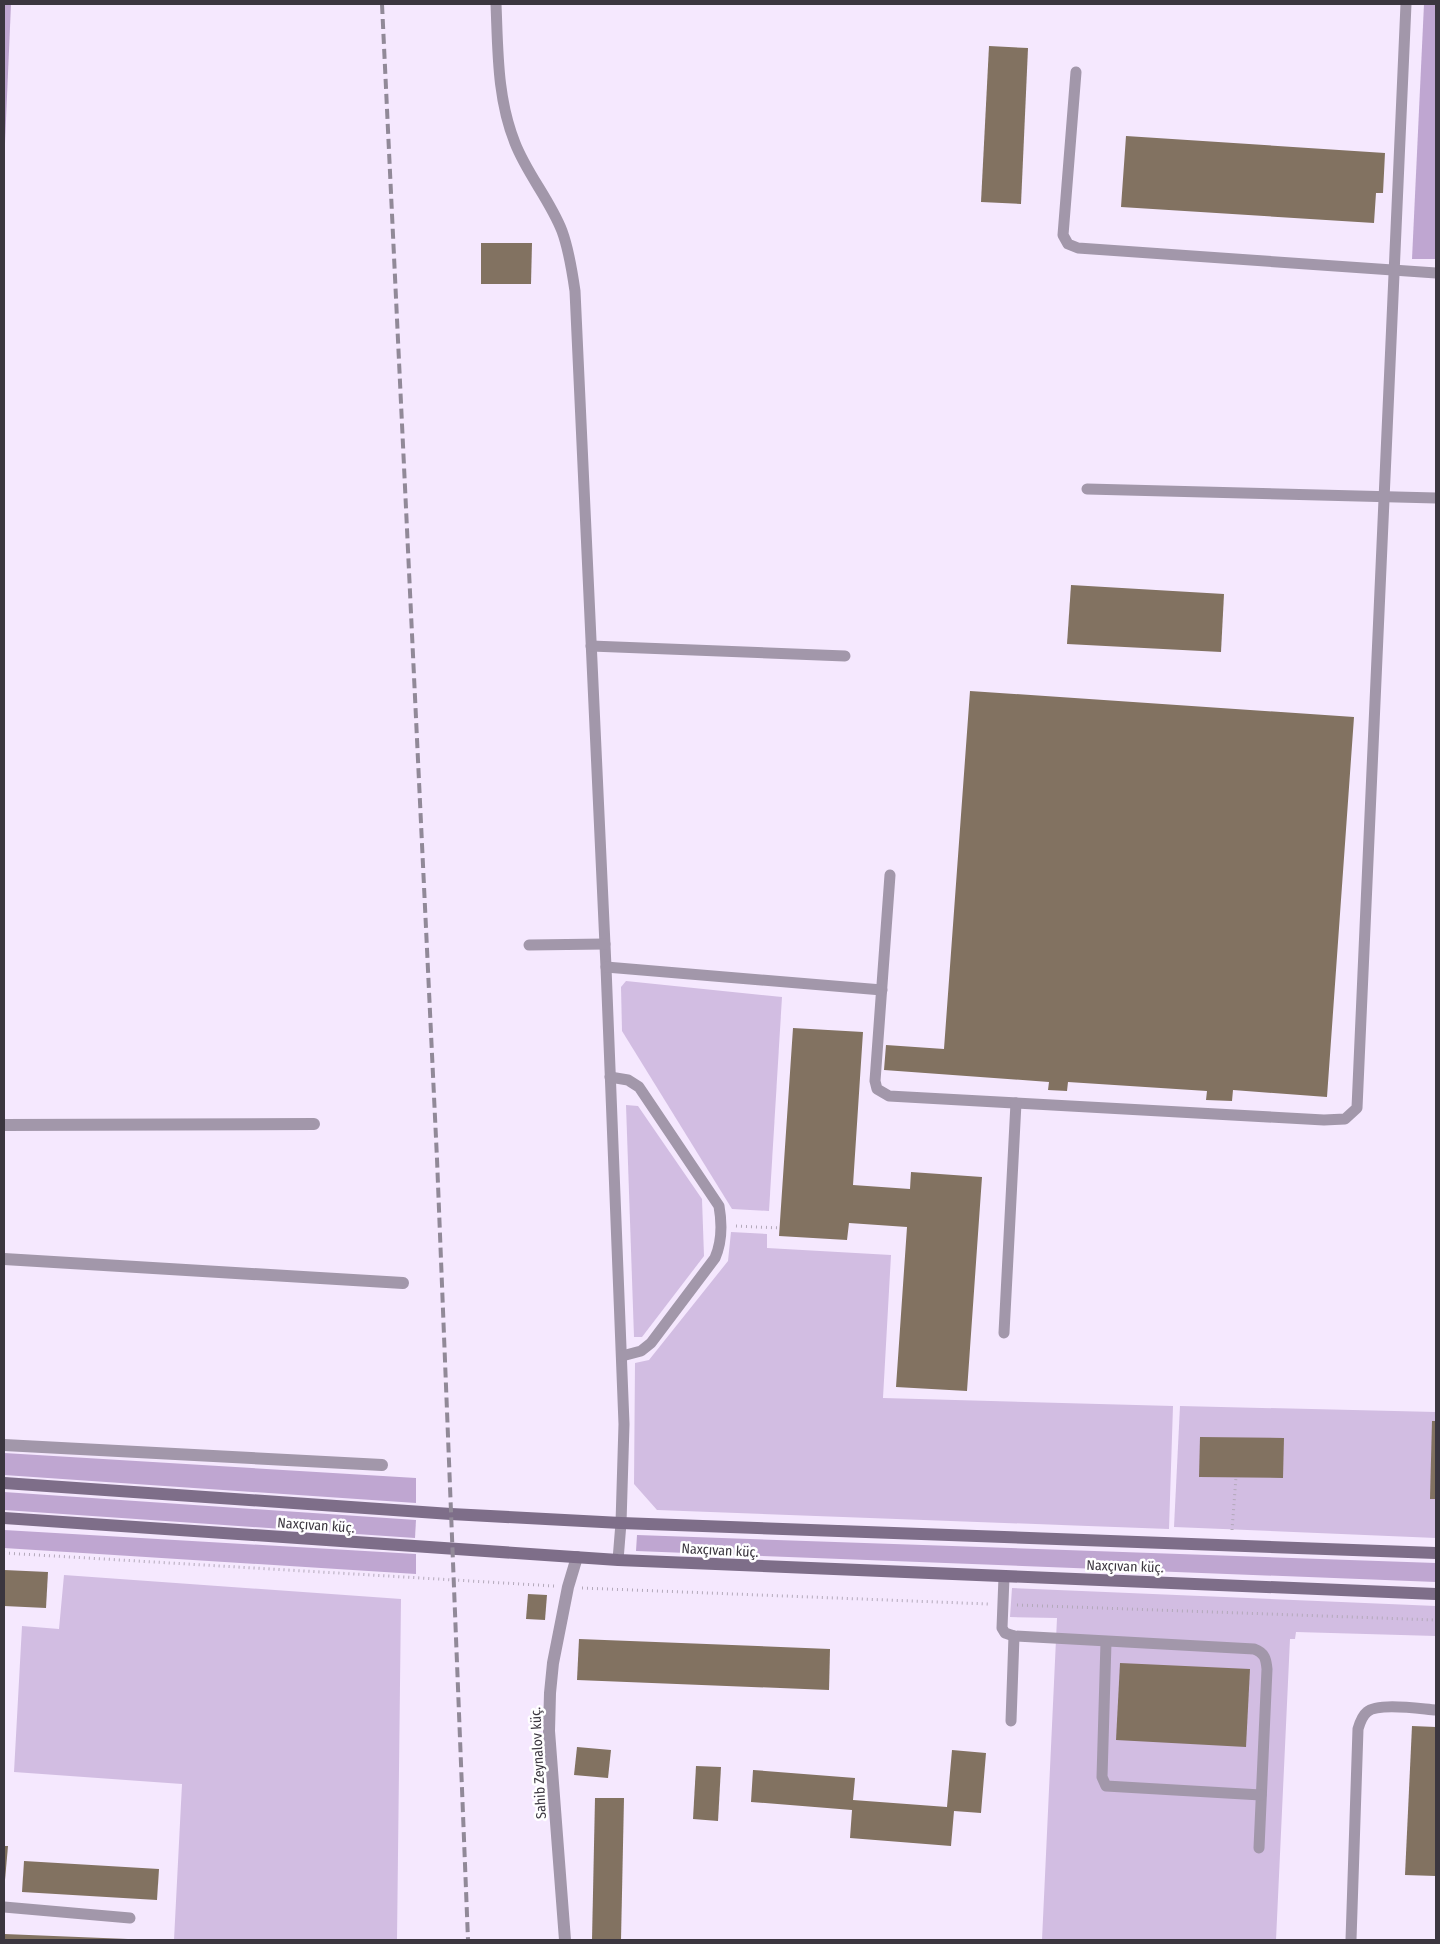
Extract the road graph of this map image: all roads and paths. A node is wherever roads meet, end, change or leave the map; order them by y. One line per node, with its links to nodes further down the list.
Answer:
1 (496, 4): 9 (lane)
2 (1406, 4): 4 (lane)
3 (1076, 72): 4 (lane)
4 (1394, 271): 5 (lane); 7 (lane)
5 (1436, 273)
6 (1087, 490): 7 (lane)
7 (1383, 496): 8 (lane); 17 (lane)
8 (1436, 498)
9 (591, 646): 10 (lane); 12 (lane)
10 (845, 656)
11 (890, 875): 15 (lane)
12 (605, 944): 13 (lane); 14 (lane)
13 (530, 945)
14 (606, 967): 15 (lane); 16 (lane)
15 (882, 990): 17 (lane)
16 (610, 1077): 20 (lane); 25 (lane)
17 (1016, 1103): 24 (lane)
18 (314, 1124): 19 (street)
19 (4, 1125)
20 (720, 1225): 21 (path); 25 (lane)
21 (780, 1228)
22 (4, 1259): 23 (street)
23 (403, 1283)
24 (1004, 1333)
25 (622, 1356): 31 (lane)
26 (4, 1446): 27 (street)
27 (382, 1465)
28 (1236, 1477): 32 (path)
29 (4, 1483): 31 (main road, Naxçıvan küç.)
30 (4, 1518): 35 (main road, Naxçıvan küç.)
31 (621, 1523): 32 (main road, Naxçıvan küç.); 36 (lane)
32 (1231, 1546): 34 (main road, Naxçıvan küç.)
33 (4, 1553): 38 (path)
34 (1436, 1553)
35 (577, 1557): 36 (main road, Naxçıvan küç.); 38 (street, Sahib Zeynalov küç.)
36 (618, 1560): 37 (main road, Naxçıvan küç.)
37 (1004, 1576): 39 (main road, Naxçıvan küç.); 40 (lane)
38 (568, 1587): 40 (path); 50 (street, Sahib Zeynalov küç.)
39 (1436, 1594)
40 (1003, 1604): 41 (path); 42 (lane)
41 (1436, 1620)
42 (1014, 1636): 43 (lane); 45 (lane)
43 (1106, 1642): 46 (lane); 46 (lane)
44 (1436, 1710): 51 (lane)
45 (1011, 1721)
46 (1261, 1795): 47 (lane)
47 (1259, 1848)
48 (4, 1907): 49 (lane)
49 (130, 1918)
50 (565, 1940)
51 (1351, 1940)

